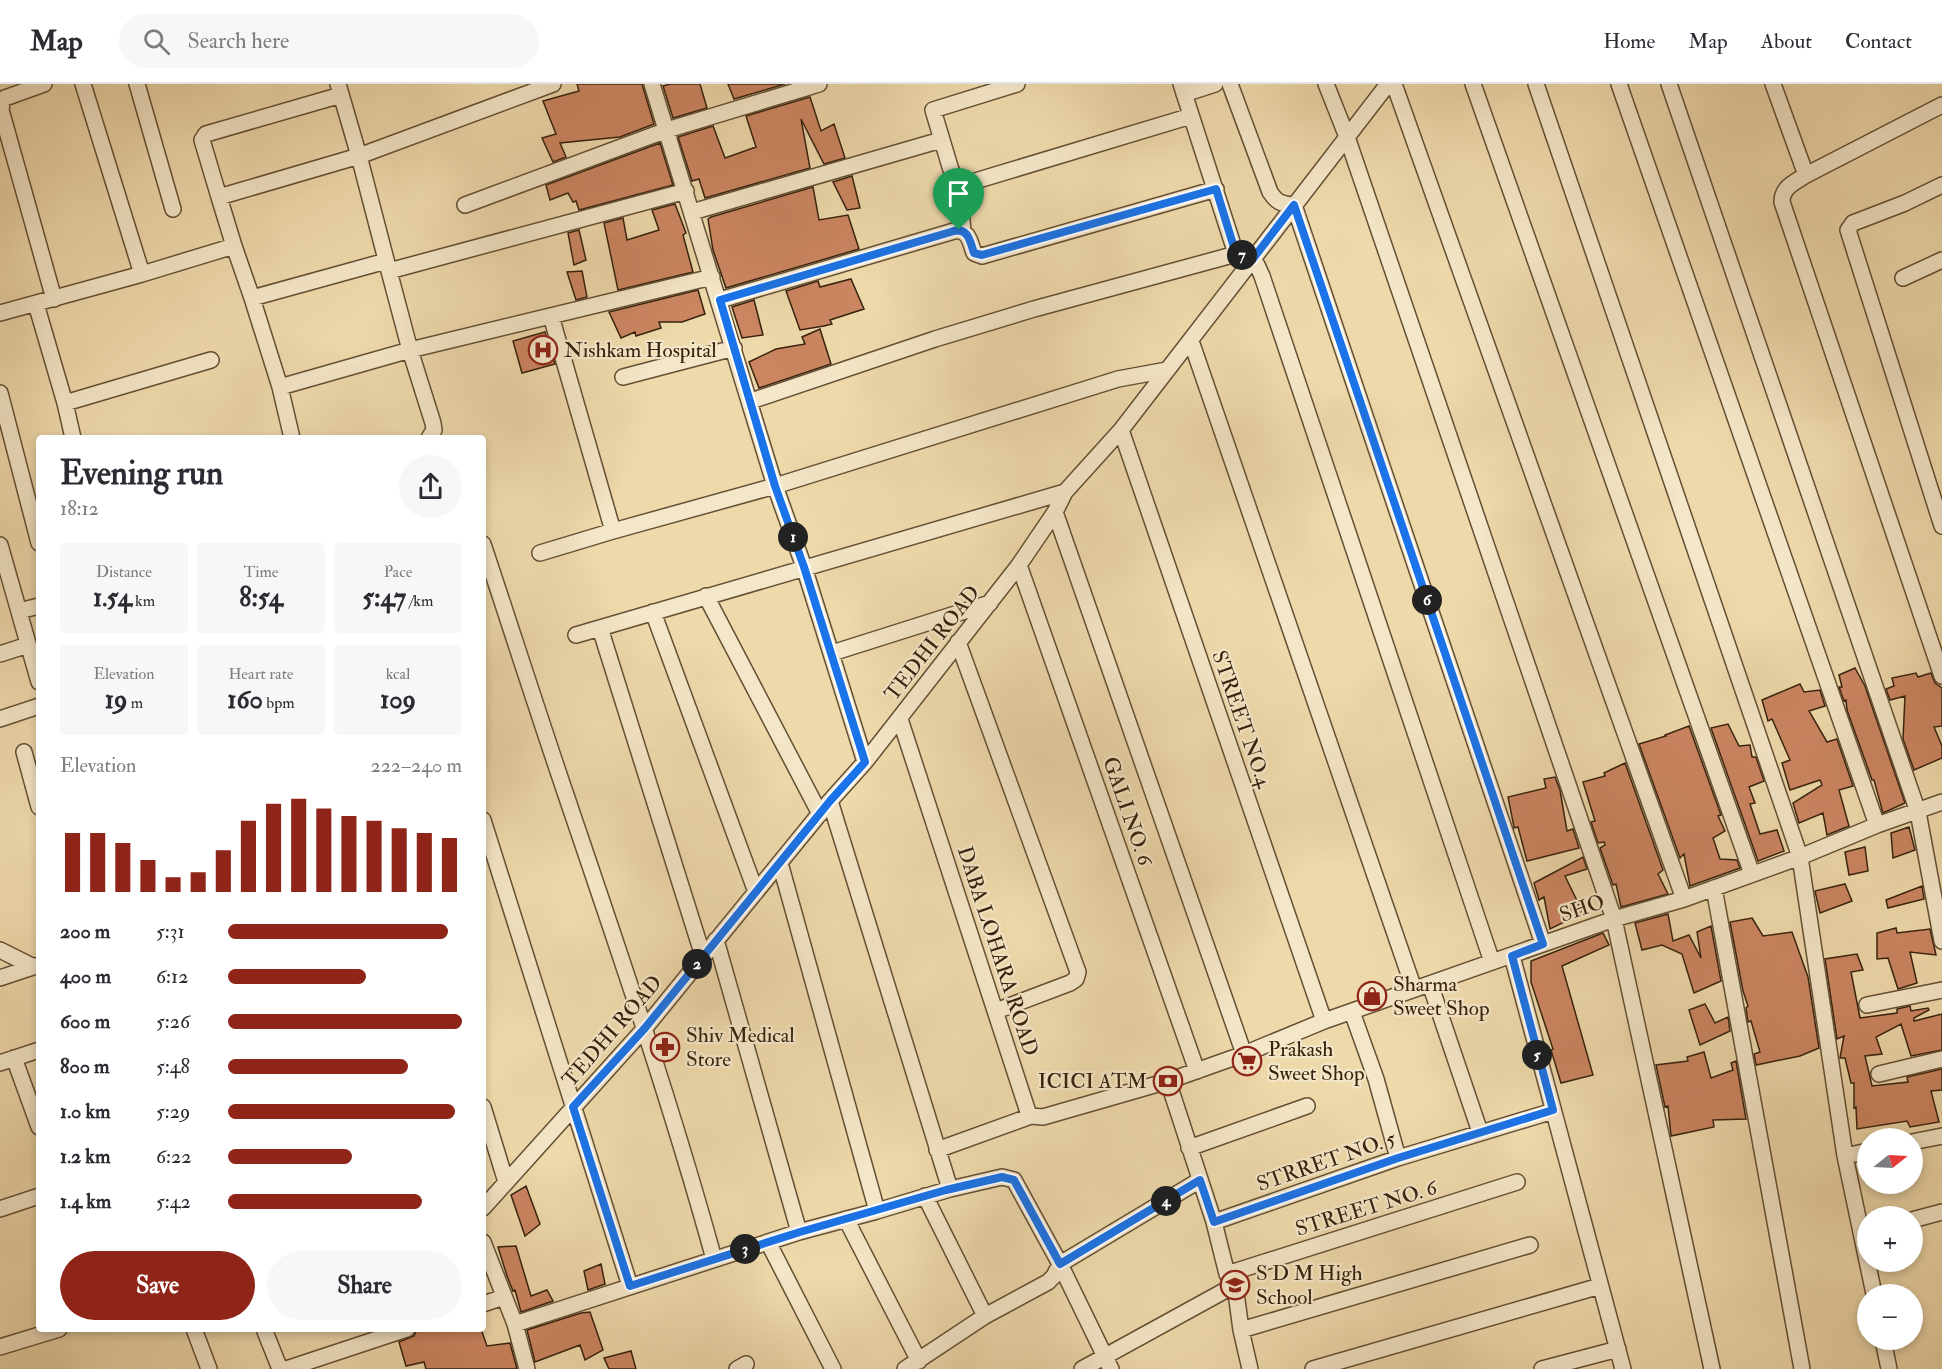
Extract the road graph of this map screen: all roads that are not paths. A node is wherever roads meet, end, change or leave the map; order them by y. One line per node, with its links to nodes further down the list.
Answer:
1 (44, 84): 45 (street)
2 (83, 84): 42 (street)
3 (138, 84): 34 (street)
4 (553, 84): 25 (street)
5 (652, 84): 22 (street)
6 (819, 84): 22 (street)
7 (1017, 84): 24 (street)
8 (1215, 84): 19 (street)
9 (1230, 84): 33 (street)
10 (1326, 84): 23 (street)
11 (1388, 84): 23 (street, TEDHI ROAD)
12 (1394, 84): 106 (street)
13 (1473, 84): 103 (street)
14 (1536, 84): 101 (street)
15 (1619, 84): 99 (street)
16 (1669, 84): 97 (street)
17 (1777, 86): 26 (street)
18 (339, 89): 25 (street); 31 (street)
19 (1183, 89): 21 (street)
20 (1942, 105): 26 (street)
21 (1191, 116): 28 (street); 29 (street)
22 (667, 130): 30 (street); 32 (street)
23 (1347, 137): 33 (street, TEDHI ROAD); 107 (street)
24 (941, 140): 28 (street); 35 (street)
25 (359, 156): 31 (street); 40 (street)
26 (1806, 175): 88 (street)
27 (1942, 185): 68 (street)
28 (960, 187): 36 (street)
29 (1216, 189): 36 (street); 38 (street)
30 (686, 191): 35 (street); 40 (street)
31 (219, 197): 37 (street)
32 (465, 204)
33 (1294, 205): 39 (street, TEDHI ROAD); 110 (street)
34 (173, 209)
35 (693, 212): 43 (street)
36 (963, 231): 47 (street)
37 (234, 246): 42 (street); 46 (street)
38 (1236, 254): 39 (street); 59 (street)
39 (1252, 260): 51 (street, TEDHI ROAD); 114 (street)
40 (388, 266): 46 (street); 53 (street)
41 (1941, 266): 44 (street)
42 (142, 274): 45 (street)
43 (712, 277): 47 (street); 50 (street)
44 (1904, 278)
45 (54, 298): 48 (street)
46 (252, 298): 57 (street)
47 (720, 300): 52 (street)
48 (36, 304): 49 (street); 60 (street)
49 (0, 313)
50 (551, 316): 53 (street); 70 (street)
51 (1191, 341): 55 (street, TEDHI ROAD); 118 (street)
52 (734, 348): 56 (street); 59 (street)
53 (410, 350): 57 (street); 64 (street)
54 (211, 360): 60 (street)
55 (1167, 370): 61 (street, TEDHI ROAD); 65 (street)
56 (623, 377)
57 (280, 387): 63 (street)
58 (0, 393): 69 (street)
59 (751, 401): 65 (street)
60 (65, 403): 62 (street)
61 (1121, 430): 66 (street, TEDHI ROAD); 123 (street, STREET NO.4)
62 (73, 435)
63 (291, 435)
64 (431, 435)
65 (775, 486): 70 (street); 75 (street)
66 (1065, 492): 67 (street, TEDHI ROAD); 75 (street)
67 (1055, 512): 74 (street, TEDHI ROAD); 126 (street)
68 (1942, 526)
69 (36, 531)
70 (613, 531): 73 (street)
71 (0, 545): 79 (street)
72 (486, 553): 124 (street)
73 (540, 553)
74 (1019, 565): 77 (street, TEDHI ROAD); 129 (street, GALI NO. 6)
75 (804, 567): 76 (street); 85 (street)
76 (706, 596): 80 (street); 98 (street)
77 (990, 603): 83 (street, TEDHI ROAD); 85 (street)
78 (36, 607): 79 (street)
79 (19, 611): 84 (street)
80 (653, 612): 81 (street); 105 (street)
81 (600, 628): 82 (street); 112 (street)
82 (576, 635)
83 (958, 642): 91 (street, TEDHI ROAD); 121 (street)
84 (28, 645): 86 (street); 87 (street)
85 (832, 653): 93 (street)
86 (0, 654)
87 (36, 672)
88 (1942, 676)
89 (36, 707): 90 (street)
90 (0, 719)
91 (900, 719): 93 (street, TEDHI ROAD); 121 (street, DABA LOHARA ROAD)
92 (24, 752): 94 (street)
93 (865, 762): 95 (street, TEDHI ROAD)
94 (36, 796)
95 (830, 801): 98 (street, TEDHI ROAD); 142 (street)
96 (1942, 802): 97 (street, SHO)
97 (1918, 812): 99 (street, SHO); 109 (street)
98 (820, 814): 102 (street, TEDHI ROAD)
99 (1877, 825): 101 (street, SHO)
100 (486, 830): 133 (street)
101 (1800, 857): 103 (street, SHO); 144 (street)
102 (780, 863): 105 (street, TEDHI ROAD); 154 (street)
103 (1752, 874): 104 (street, SHO)
104 (1714, 888): 106 (street, SHO); 195 (street)
105 (756, 892): 108 (street, TEDHI ROAD)
106 (1684, 899): 107 (street, SHO)
107 (1614, 919): 110 (street, SHO); 194 (street)
108 (716, 940): 112 (street, TEDHI ROAD); 159 (street)
109 (1942, 941)
110 (1543, 944): 113 (street, SHO)
111 (0, 950): 115 (street)
112 (703, 956): 124 (street, TEDHI ROAD)
113 (1512, 956): 114 (street, SHO); 134 (street)
114 (1492, 962): 117 (street, SHO)
115 (36, 966): 116 (street)
116 (0, 978)
117 (1430, 984): 118 (street, SHO); 138 (street)
118 (1414, 989): 122 (street, SHO)
119 (1942, 990): 120 (street)
120 (1867, 1005)
121 (996, 1011): 135 (street, DABA LOHARA ROAD)
122 (1352, 1012): 123 (street, SHO); 145 (street)
123 (1324, 1021): 126 (street, SHO)
124 (645, 1028): 133 (street, TEDHI ROAD); 163 (street)
125 (36, 1051): 128 (street)
126 (1244, 1054): 129 (street, SHO)
127 (1942, 1059): 130 (street)
128 (7, 1061): 137 (street)
129 (1197, 1071): 131 (street, SHO)
130 (1879, 1074)
131 (1168, 1081): 135 (street); 141 (street)
132 (1307, 1106): 141 (street)
133 (573, 1107): 147 (street, TEDHI ROAD); 167 (street)
134 (1553, 1110): 138 (street, STRRET NO. 5); 168 (street)
135 (1031, 1116): 142 (street)
136 (486, 1117): 147 (street)
137 (36, 1121)
138 (1480, 1132): 145 (street, STRRET NO. 5)
139 (1942, 1136): 140 (street)
140 (1923, 1140)
141 (1190, 1148): 146 (street)
142 (938, 1150): 149 (street)
143 (1857, 1153): 144 (street)
144 (1845, 1156): 166 (street)
145 (1398, 1158): 158 (street, STRRET NO. 5)
146 (1200, 1180): 158 (street); 164 (street)
147 (506, 1182): 152 (street, TEDHI ROAD)
148 (1517, 1182): 165 (street, STREET NO. 6)
149 (946, 1190): 150 (street); 164 (street)
150 (925, 1196): 154 (street); 171 (street)
151 (36, 1197): 153 (street)
152 (486, 1205)
153 (0, 1209)
154 (877, 1211): 157 (street)
155 (1942, 1212): 156 (street)
156 (1923, 1217)
157 (846, 1219): 159 (street); 181 (street)
158 (1214, 1222): 165 (street)
159 (800, 1232): 160 (street)
160 (768, 1242): 163 (street); 187 (street)
161 (1530, 1245): 173 (street)
162 (486, 1250): 169 (street)
163 (714, 1259): 167 (street)
164 (1060, 1264): 171 (street); 182 (street)
165 (1231, 1279): 173 (street); 182 (street, STREET NO. 6)
166 (1872, 1284)
167 (630, 1286): 172 (street)
168 (1600, 1286): 179 (street); 191 (street)
169 (504, 1297): 170 (street); 172 (street)
170 (486, 1303)
171 (986, 1316): 181 (street)
172 (515, 1324): 186 (street)
173 (1241, 1330): 190 (street)
174 (49, 1332): 178 (street)
175 (195, 1332): 183 (street)
176 (265, 1332): 184 (street)
177 (398, 1332): 185 (street)
178 (0, 1347)
179 (1618, 1348): 192 (street); 193 (street)
180 (1885, 1350): 196 (street)
181 (919, 1361): 188 (street)
182 (1108, 1362): 189 (street, STREET NO. 6)
183 (208, 1369)
184 (280, 1369)
185 (286, 1369)
186 (527, 1369)
187 (833, 1369)
188 (905, 1369)
189 (1082, 1369)
190 (1250, 1369)
191 (1313, 1369)
192 (1542, 1369)
193 (1623, 1369)
194 (1712, 1369)
195 (1802, 1369)
196 (1889, 1369)

